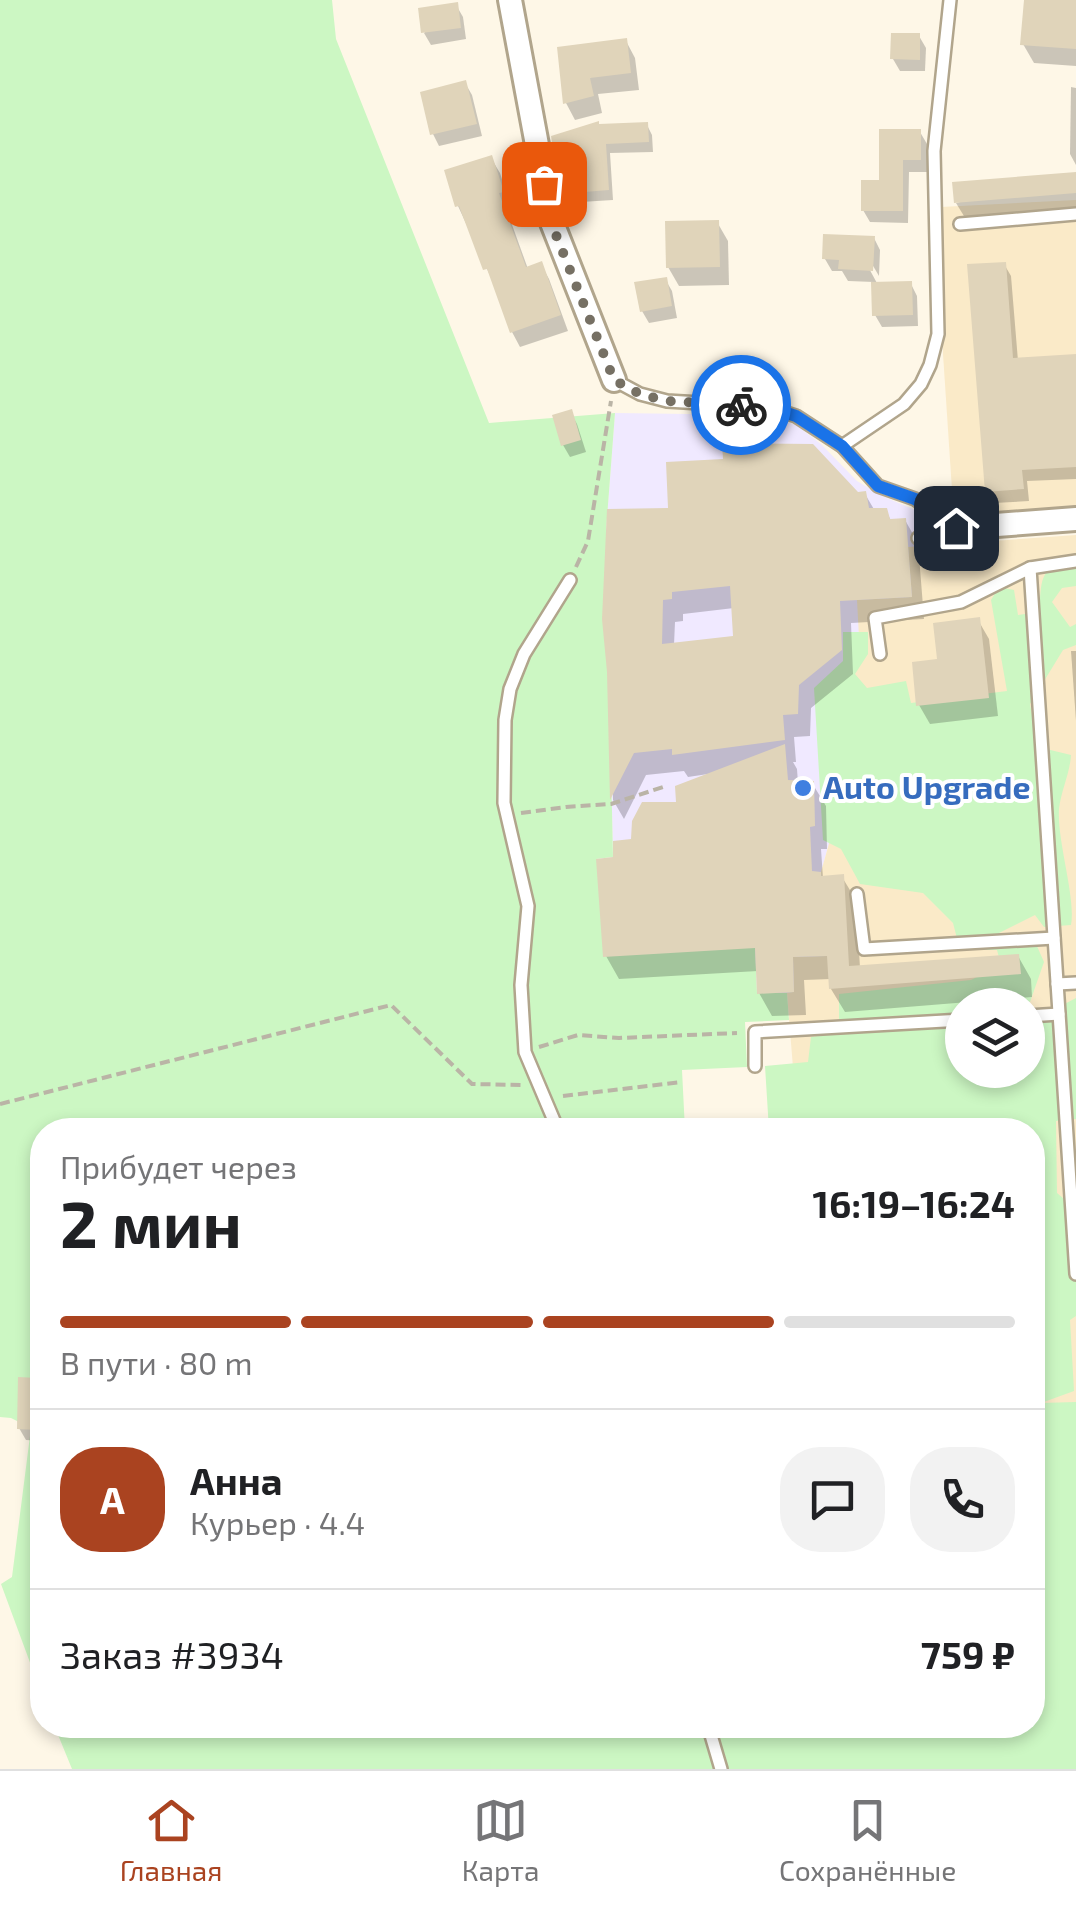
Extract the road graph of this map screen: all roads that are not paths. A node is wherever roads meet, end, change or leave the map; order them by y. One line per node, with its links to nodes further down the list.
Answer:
1 (510, 0): 5 (street)
2 (950, 0): 6 (lane)
3 (1076, 214): 4 (lane)
4 (960, 224)
5 (614, 380): 6 (lane)
6 (842, 446): 8 (lane)
7 (1076, 520): 8 (street)
8 (956, 528): 9 (lane)
9 (918, 538)
10 (1076, 561): 11 (lane)
11 (1030, 568): 13 (lane); 15 (lane)
12 (570, 580): 22 (lane)
13 (880, 654)
14 (857, 894): 15 (lane)
15 (1054, 938): 17 (lane)
16 (1076, 983): 17 (lane)
17 (1057, 984): 18 (lane)
18 (1059, 1014): 19 (lane); 23 (lane)
19 (1045, 1015)
20 (945, 1021): 21 (lane)
21 (755, 1066)
22 (553, 1118)
23 (1076, 1274)
24 (712, 1738): 25 (lane)
25 (720, 1769)

